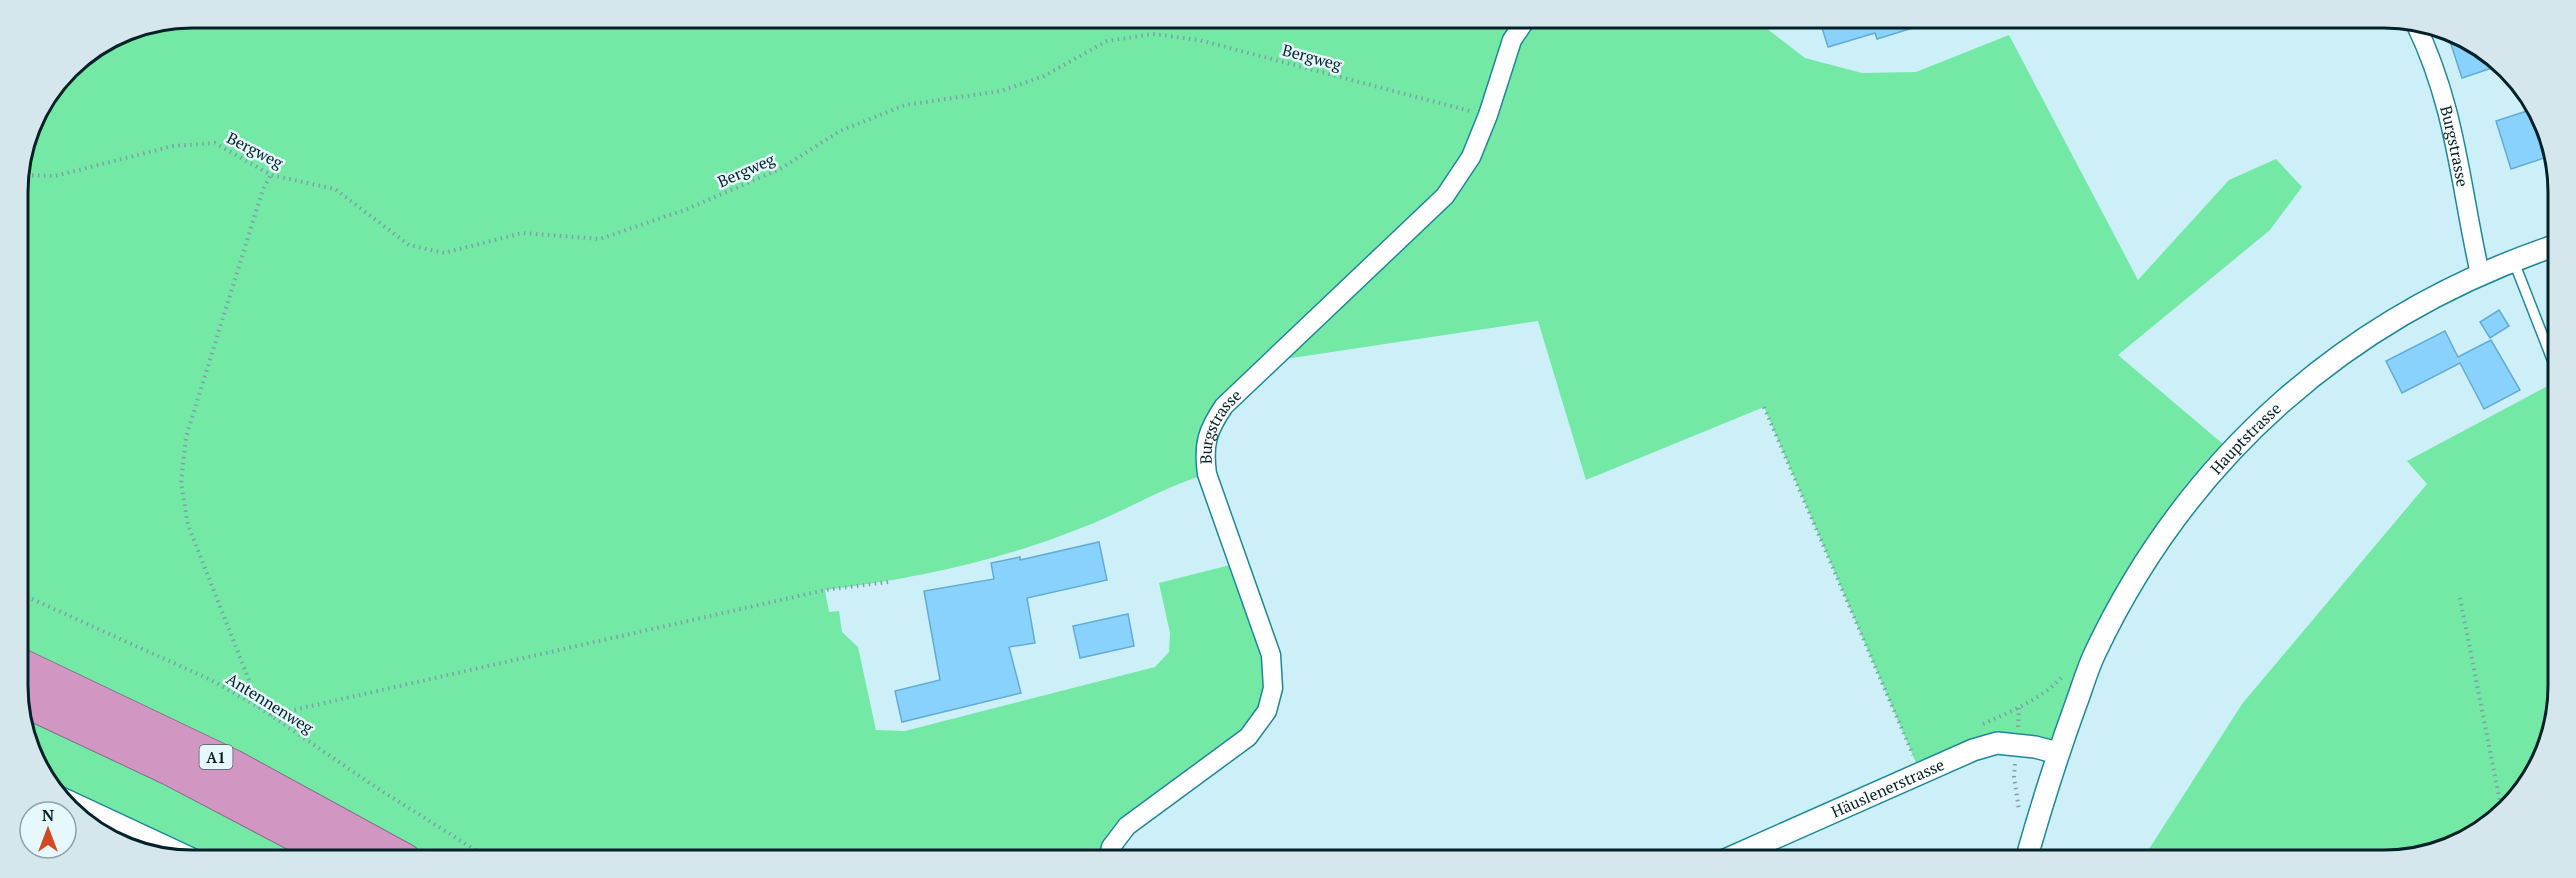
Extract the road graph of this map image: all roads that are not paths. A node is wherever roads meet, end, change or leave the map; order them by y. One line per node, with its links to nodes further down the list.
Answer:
1 (1520, 29): 16 (street, Burgstrasse)
2 (2420, 33): 5 (street, Burgstrasse)
3 (2548, 248): 4 (street, Hauptstrasse)
4 (2513, 260): 5 (street, Hauptstrasse); 6 (lane)
5 (2480, 274): 9 (street, Hauptstrasse)
6 (2548, 349)
7 (29, 669): 15 (highway, A1)
8 (30, 703): 14 (highway, A1)
9 (2058, 753): 12 (street, Häuslenerstrasse); 13 (street, Hauptstrasse)
10 (82, 807): 11 (street)
11 (167, 847)
12 (1749, 849)
13 (2029, 849)
14 (324, 850)
15 (387, 850)
16 (1110, 850)

